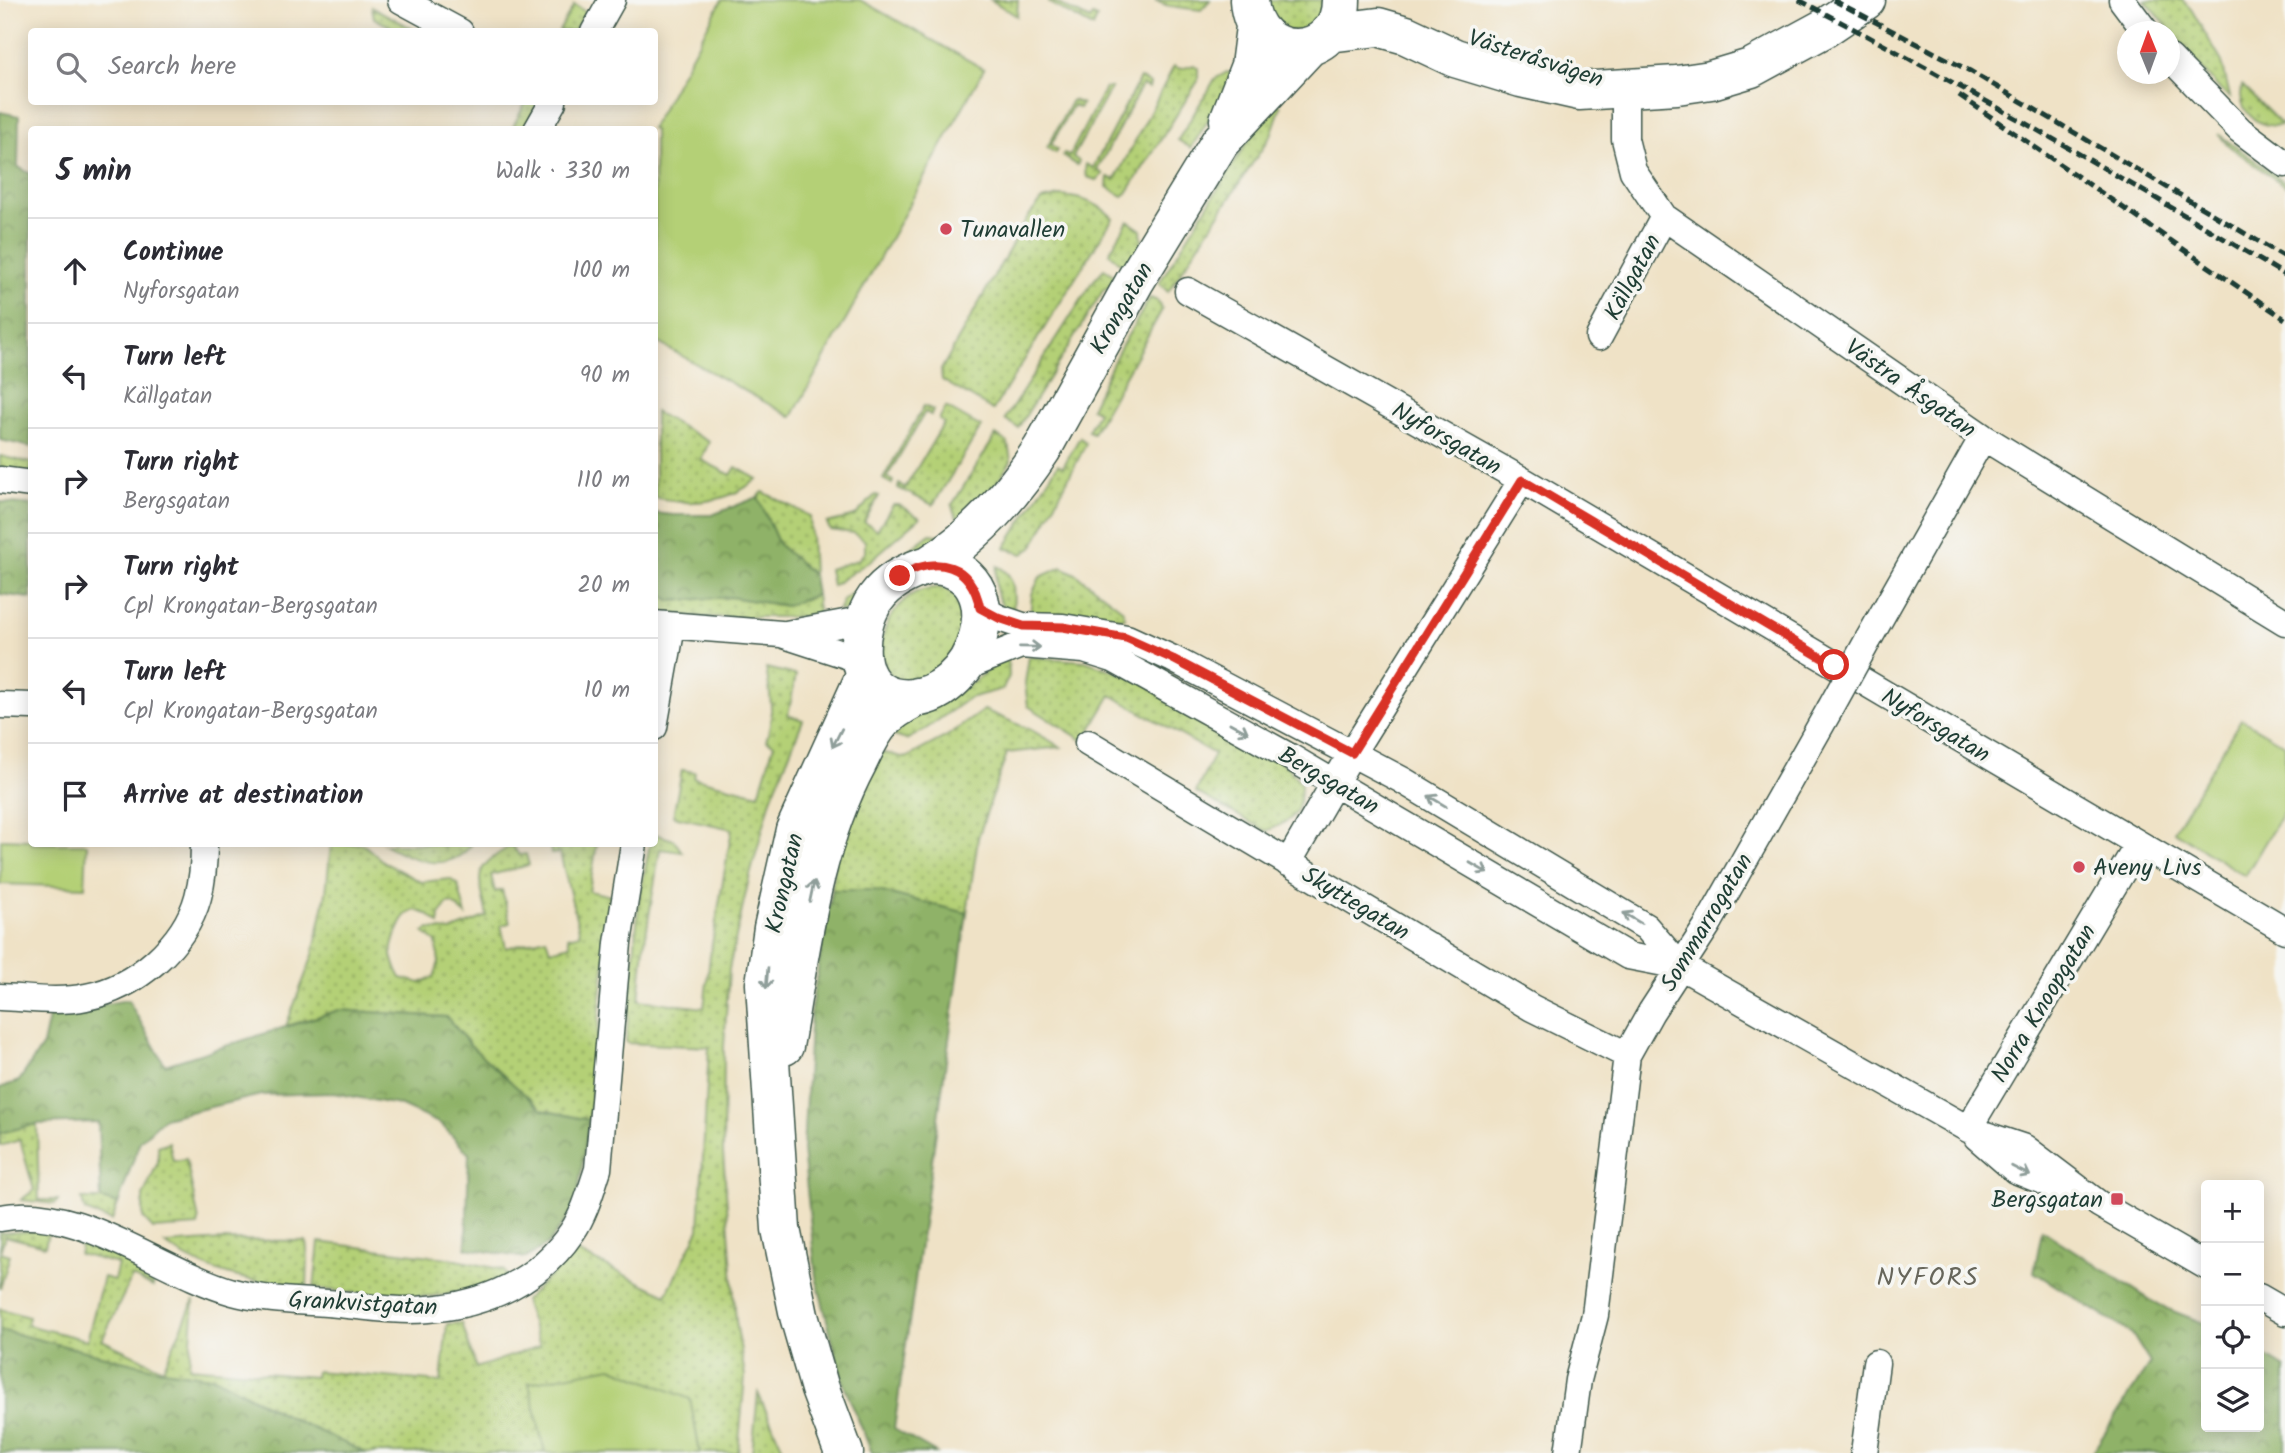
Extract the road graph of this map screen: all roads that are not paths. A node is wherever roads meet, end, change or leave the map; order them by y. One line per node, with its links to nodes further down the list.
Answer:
1 (401, 0): 11 (street)
2 (612, 0): 12 (street)
3 (1368, 0): 14 (street, Västeråsvägen)
4 (1866, 0): 14 (street, Västeråsvägen)
5 (2114, 0): 8 (street)
6 (2122, 0): 9 (street)
7 (1252, 13): 10 (street, Västeråsvägen); 17 (street, Krongatan)
8 (2137, 21)
9 (2138, 21)
10 (1326, 27): 14 (street, Västeråsvägen); 17 (street, Krongatan)
11 (453, 28)
12 (596, 28)
13 (2180, 69): 18 (street)
14 (1625, 88): 19 (street, Västra Åsgatan)
15 (551, 105): 16 (street)
16 (539, 126)
17 (1220, 142): 23 (street, Krongatan)
18 (2282, 154)
19 (1664, 218): 21 (street, Källgatan); 22 (street, Västra Åsgatan)
20 (1188, 290): 25 (street, Nyforsgatan)
21 (1599, 337)
22 (1983, 438): 30 (street, Västra Åsgatan); 47 (street, Sommarrogatan, bridge)
23 (1025, 475): 27 (street, Krongatan); 28 (street, Krongatan)
24 (0, 480): 26 (street)
25 (1522, 480): 40 (street); 42 (street, Nyforsgatan)
26 (28, 484)
27 (929, 565): 28 (street); 29 (street)
28 (979, 600): 33 (street); 40 (street, Bergsgatan)
29 (866, 619): 32 (street); 34 (street)
30 (2285, 622)
31 (663, 625): 32 (street); 35 (street)
32 (781, 635): 34 (street)
33 (966, 667): 36 (street); 41 (street, Bergsgatan, one-way to 41)
34 (863, 668): 36 (street); 50 (street, Krongatan, one-way to 50)
35 (658, 682)
36 (917, 697): 50 (street, Krongatan, one-way to 36)
37 (0, 705): 38 (street)
38 (28, 706)
39 (1088, 743): 45 (street, Skyttegatan)
40 (1352, 753): 41 (street); 47 (street, Bergsgatan, one-way to 40)
41 (1336, 783): 45 (street); 47 (street, Bergsgatan, one-way to 47)
42 (2137, 845): 46 (street, Nyforsgatan); 51 (street, Norra Knoopgatan)
43 (204, 847): 48 (street)
44 (634, 847): 52 (street, Grankvistgatan)
45 (1288, 863): 49 (street, Skyttegatan)
46 (2285, 930)
47 (1680, 966): 49 (street, Sommarrogatan); 51 (street, Bergsgatan)
48 (0, 997)
49 (1627, 1055): 58 (street, Sommarrogatan)
50 (774, 1103): 57 (street, Krongatan)
51 (1968, 1129): 53 (street, Bergsgatan)
52 (0, 1218)
53 (2201, 1263)
54 (2264, 1300): 55 (street)
55 (2285, 1312)
56 (1876, 1363): 59 (street)
57 (844, 1453)
58 (1568, 1453)
59 (1864, 1453)

